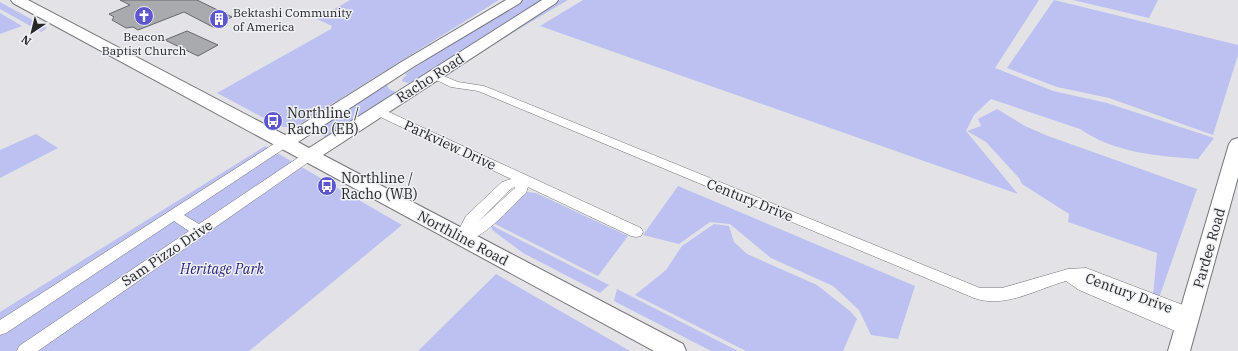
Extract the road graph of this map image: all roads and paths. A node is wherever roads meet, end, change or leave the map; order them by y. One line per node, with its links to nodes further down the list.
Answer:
1 (18, 0): 10 (main road, Northline Road)
2 (515, 0): 6 (main road, Racho Road)
3 (545, 0): 5 (main road)
4 (551, 0): 5 (main road, Racho Road)
5 (532, 11): 7 (main road, Racho Road)
6 (465, 30): 8 (main road); 10 (main road, Racho Road)
7 (434, 74): 8 (main road, Racho Road); 19 (street, Century Drive)
8 (410, 90): 9 (main road, Racho Road)
9 (378, 111): 12 (main road, Racho Road); 14 (street, Parkview Drive)
10 (284, 143): 12 (main road, Northline Road); 15 (street, Sam Pizzo Drive)
11 (1238, 144): 13 (main road, Pardee Road)
12 (309, 156): 16 (street, Sam Pizzo Drive); 18 (main road, Northline Road)
13 (1234, 173): 19 (main road, Pardee Road)
14 (522, 179): 17 (street, Parkview Drive); 18 (street)
15 (173, 214): 16 (street); 20 (street, Sam Pizzo Drive)
16 (199, 231): 21 (street, Sam Pizzo Drive)
17 (636, 232)
18 (462, 237): 22 (main road, Northline Road)
19 (1188, 322): 23 (main road, Pardee Road)
20 (0, 328)
21 (25, 351)
22 (675, 351)
23 (1179, 351)

